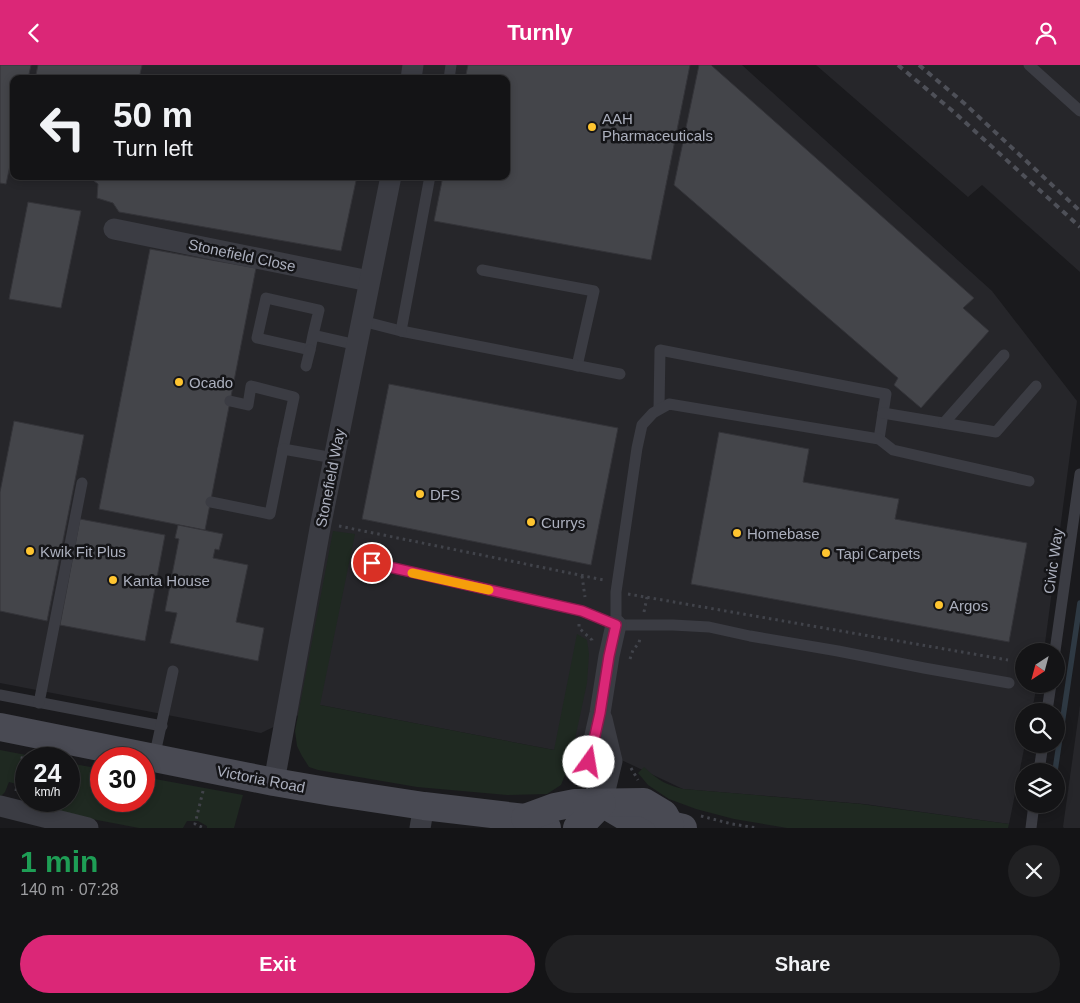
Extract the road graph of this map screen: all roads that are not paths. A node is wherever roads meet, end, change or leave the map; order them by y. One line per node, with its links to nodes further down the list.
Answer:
1 (1029, 65): 2 (lane)
2 (1080, 111)
3 (390, 180): 7 (street, Stonefield Way)
4 (429, 180): 9 (lane)
5 (114, 229): 7 (street, Stonefield Close)
6 (482, 270): 15 (lane)
7 (369, 281): 8 (street, Stonefield Way)
8 (362, 321): 9 (lane); 11 (street, Stonefield Way)
9 (401, 331): 15 (lane)
10 (313, 335): 11 (lane); 12 (lane); 12 (lane)
11 (357, 345): 24 (street, Stonefield Way)
12 (310, 350): 14 (lane)
13 (1004, 355): 21 (lane)
14 (306, 366)
15 (577, 366): 16 (lane)
16 (620, 374)
17 (1036, 386): 21 (lane)
18 (230, 401): 23 (lane)
19 (659, 409): 20 (lane); 22 (lane); 30 (lane)
20 (883, 413): 21 (lane); 22 (lane)
21 (944, 423)
22 (879, 439): 26 (lane)
23 (283, 449): 24 (lane); 28 (lane)
24 (334, 458): 41 (street, Stonefield Way)
25 (1080, 474): 31 (lane, Civic Way)
26 (1029, 481)
27 (82, 483): 35 (lane)
28 (210, 502)
29 (372, 563): 30 (lane)
30 (616, 625): 33 (lane); 42 (street)
31 (1057, 643)
32 (173, 671): 36 (lane)
33 (1009, 683)
34 (0, 695): 35 (lane)
35 (39, 703): 36 (lane)
36 (162, 726): 39 (lane)
37 (0, 727): 38 (street, Victoria Road)
38 (99, 747)
39 (155, 754)
40 (155, 758): 41 (street, Victoria Road)
41 (274, 781): 45 (street, Victoria Road)
42 (602, 803): 46 (street, Victoria Road); 47 (street, Victoria Road); 49 (street)
43 (6, 808): 48 (street)
44 (1033, 813): 50 (lane)
45 (422, 817): 46 (street, Victoria Road)
46 (536, 823)
47 (677, 826)
48 (88, 828)
49 (577, 828)
50 (1031, 828)

